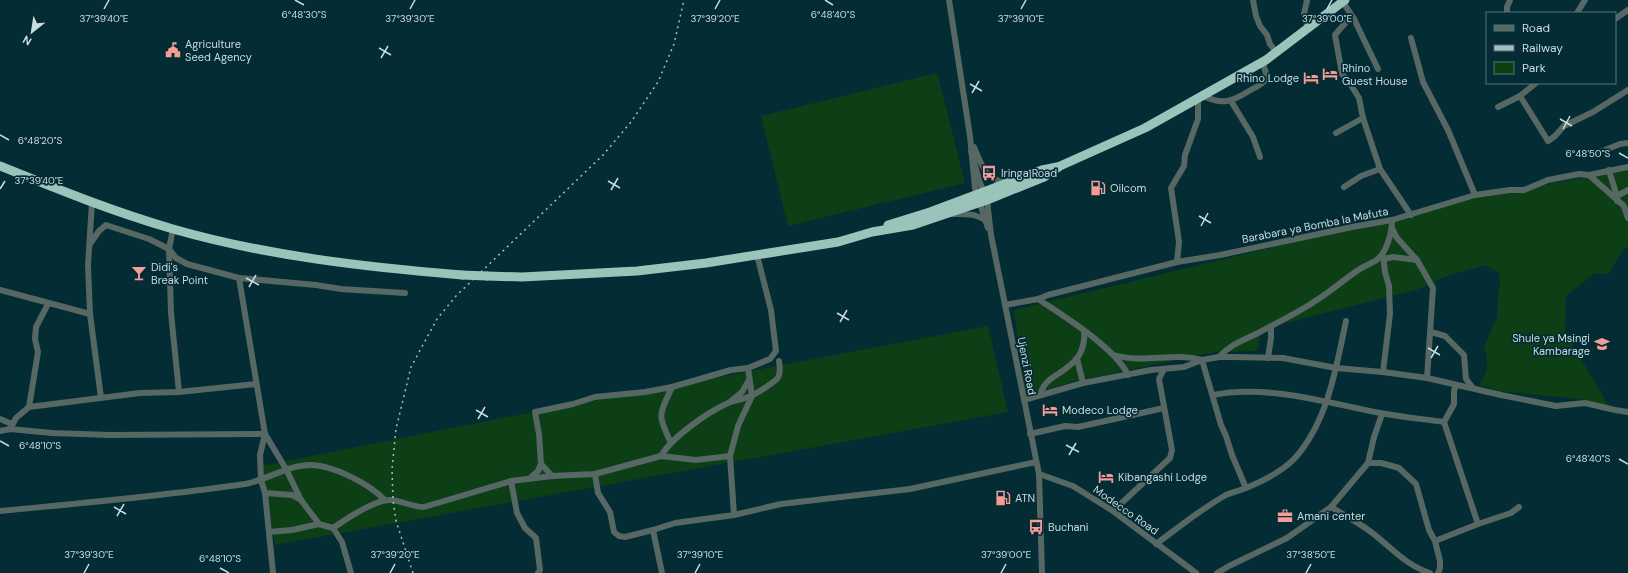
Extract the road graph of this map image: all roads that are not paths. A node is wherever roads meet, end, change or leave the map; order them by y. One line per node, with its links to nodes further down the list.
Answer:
1 (949, 0): 25 (street, Ujenzi Road)
2 (1253, 0): 14 (street)
3 (1307, 0): 12 (street)
4 (1510, 0): 8 (street)
5 (1585, 0): 9 (street)
6 (1344, 1): 10 (street); 12 (highway)
7 (1628, 10): 11 (street)
8 (1507, 12)
9 (1578, 12)
10 (1354, 19): 16 (street); 23 (street)
11 (1616, 19)
12 (1308, 29): 14 (highway)
13 (1411, 38): 38 (street)
14 (1276, 52): 15 (highway)
15 (1262, 62): 20 (highway); 21 (street)
16 (1378, 68)
17 (1535, 84): 19 (street)
18 (1628, 90): 19 (street)
19 (1520, 96): 22 (street)
20 (1200, 97): 21 (street); 30 (highway); 57 (street)
21 (1231, 101): 28 (street)
22 (1498, 107)
23 (1363, 118): 24 (street); 32 (street)
24 (1336, 133)
25 (970, 136): 35 (street); 39 (street, Ujenzi Road)
26 (1628, 143): 27 (street)
27 (1600, 152)
28 (1260, 157)
29 (0, 166): 41 (highway)
30 (1060, 166): 35 (highway); 39 (highway)
31 (1628, 167): 33 (street, Barabara ya Bomba la Mafuta)
32 (1380, 169): 36 (street); 44 (street)
33 (1609, 170): 34 (street, Barabara ya Bomba la Mafuta); 40 (street)
34 (1589, 175): 38 (street, Barabara ya Bomba la Mafuta); 40 (street)
35 (1012, 183): 39 (highway)
36 (1344, 187)
37 (1628, 190): 40 (street)
38 (1475, 195): 44 (street, Barabara ya Bomba la Mafuta)
39 (982, 197): 43 (highway); 46 (street, Ujenzi Road); 50 (highway); 51 (street, Ujenzi Road)
40 (1617, 198): 42 (street)
41 (92, 202): 49 (highway); 52 (street)
42 (1626, 208): 45 (street)
43 (945, 214): 46 (street); 50 (highway)
44 (1411, 215): 47 (street, Barabara ya Bomba la Mafuta)
45 (1628, 218)
46 (985, 220): 51 (street, Ujenzi Road)
47 (1392, 220): 48 (street); 57 (street, Barabara ya Bomba la Mafuta)
48 (1392, 228): 55 (street); 56 (street)
49 (173, 229): 53 (street); 54 (highway, bridge)
50 (872, 232): 54 (highway)
51 (991, 235): 63 (street, Ujenzi Road)
52 (90, 244): 53 (street); 64 (street)
53 (169, 249): 58 (street); 89 (street)
54 (757, 255): 75 (street)
55 (1383, 256): 56 (street); 66 (street); 79 (street)
56 (1417, 260): 68 (street)
57 (1178, 262): 61 (street, Barabara ya Bomba la Mafuta)
58 (239, 278): 60 (street); 85 (street)
59 (0, 290): 62 (street)
60 (405, 293)
61 (1038, 299): 63 (street, Barabara ya Bomba la Mafuta); 67 (street)
62 (48, 304): 64 (street); 97 (street)
63 (1005, 305): 94 (street, Ujenzi Road)
64 (90, 314): 93 (street)
65 (1346, 321): 76 (street)
66 (1271, 326): 70 (street); 71 (street)
67 (1084, 331): 69 (street); 72 (street)
68 (1431, 332): 81 (street); 88 (street)
69 (1114, 356): 73 (street); 80 (street)
70 (1219, 357): 71 (street); 73 (street)
71 (1268, 358): 76 (street)
72 (1077, 359): 84 (street); 90 (street)
73 (1202, 360): 77 (street); 91 (street)
74 (779, 361): 92 (street)
75 (748, 368): 83 (street); 87 (street)
76 (1336, 368): 79 (street); 95 (street)
77 (1164, 369): 78 (street); 82 (street)
78 (1151, 370): 80 (street); 82 (street)
79 (1383, 372): 81 (street)
80 (1128, 375): 84 (street)
81 (1427, 378): 86 (street)
82 (1159, 379): 98 (street)
83 (749, 380): 92 (street); 96 (street)
84 (1083, 383): 90 (street)
85 (256, 384): 89 (street); 105 (street)
86 (1456, 385): 88 (street); 102 (street)
87 (672, 387): 107 (street); 112 (street)
88 (1473, 388): 99 (street)
89 (179, 392): 93 (street)
90 (1041, 395): 94 (street)
91 (1213, 395): 95 (street); 120 (street)
92 (752, 396): 96 (street); 109 (street)
93 (101, 398): 97 (street)
94 (1024, 400): 106 (street, Ujenzi Road)
95 (1327, 402): 100 (street); 120 (street)
96 (729, 403): 107 (street)
97 (29, 407): 103 (street)
98 (1164, 408): 106 (street); 127 (street)
99 (1628, 412)
100 (1382, 414): 102 (street); 111 (street)
101 (0, 419): 103 (street)
102 (1444, 422): 130 (street)
103 (11, 426): 104 (street); 105 (street)
104 (0, 430)
105 (265, 434): 113 (street); 118 (street)
106 (1030, 434): 110 (street, Ujenzi Road)
107 (671, 443): 108 (street)
108 (661, 456): 109 (street); 114 (street)
109 (730, 456): 128 (street)
110 (1036, 462): 115 (street, Ujenzi Road); 128 (street)
111 (1368, 463): 124 (street); 134 (street)
112 (541, 464): 116 (street); 117 (street)
113 (286, 469): 118 (street); 122 (street); 123 (street)
114 (595, 474): 116 (street); 132 (street)
115 (1039, 474): 127 (street, Modecco Road); 140 (street, Ujenzi Road)
116 (552, 476): 117 (street)
117 (530, 478): 119 (street)
118 (261, 480): 121 (street); 126 (street)
119 (511, 481): 123 (street); 138 (street)
120 (1246, 488): 135 (street)
121 (265, 493): 122 (street); 133 (street)
122 (301, 500): 129 (street)
123 (386, 500): 131 (street)
124 (1331, 507): 142 (street); 143 (street)
125 (1519, 507): 130 (street)
126 (0, 511)
127 (1113, 511): 135 (street, Modecco Road)
128 (734, 515): 132 (street)
129 (319, 524): 131 (street); 133 (street)
130 (1478, 524): 134 (street)
131 (333, 528): 137 (street)
132 (653, 530): 139 (street)
133 (268, 532): 136 (street)
134 (1435, 541): 144 (street)
135 (1156, 544): 141 (street, Modecco Road)
136 (273, 573)
137 (351, 573)
138 (538, 573)
139 (662, 573)
140 (1042, 573)
141 (1196, 573)
142 (1217, 573)
143 (1430, 573)
144 (1438, 573)

